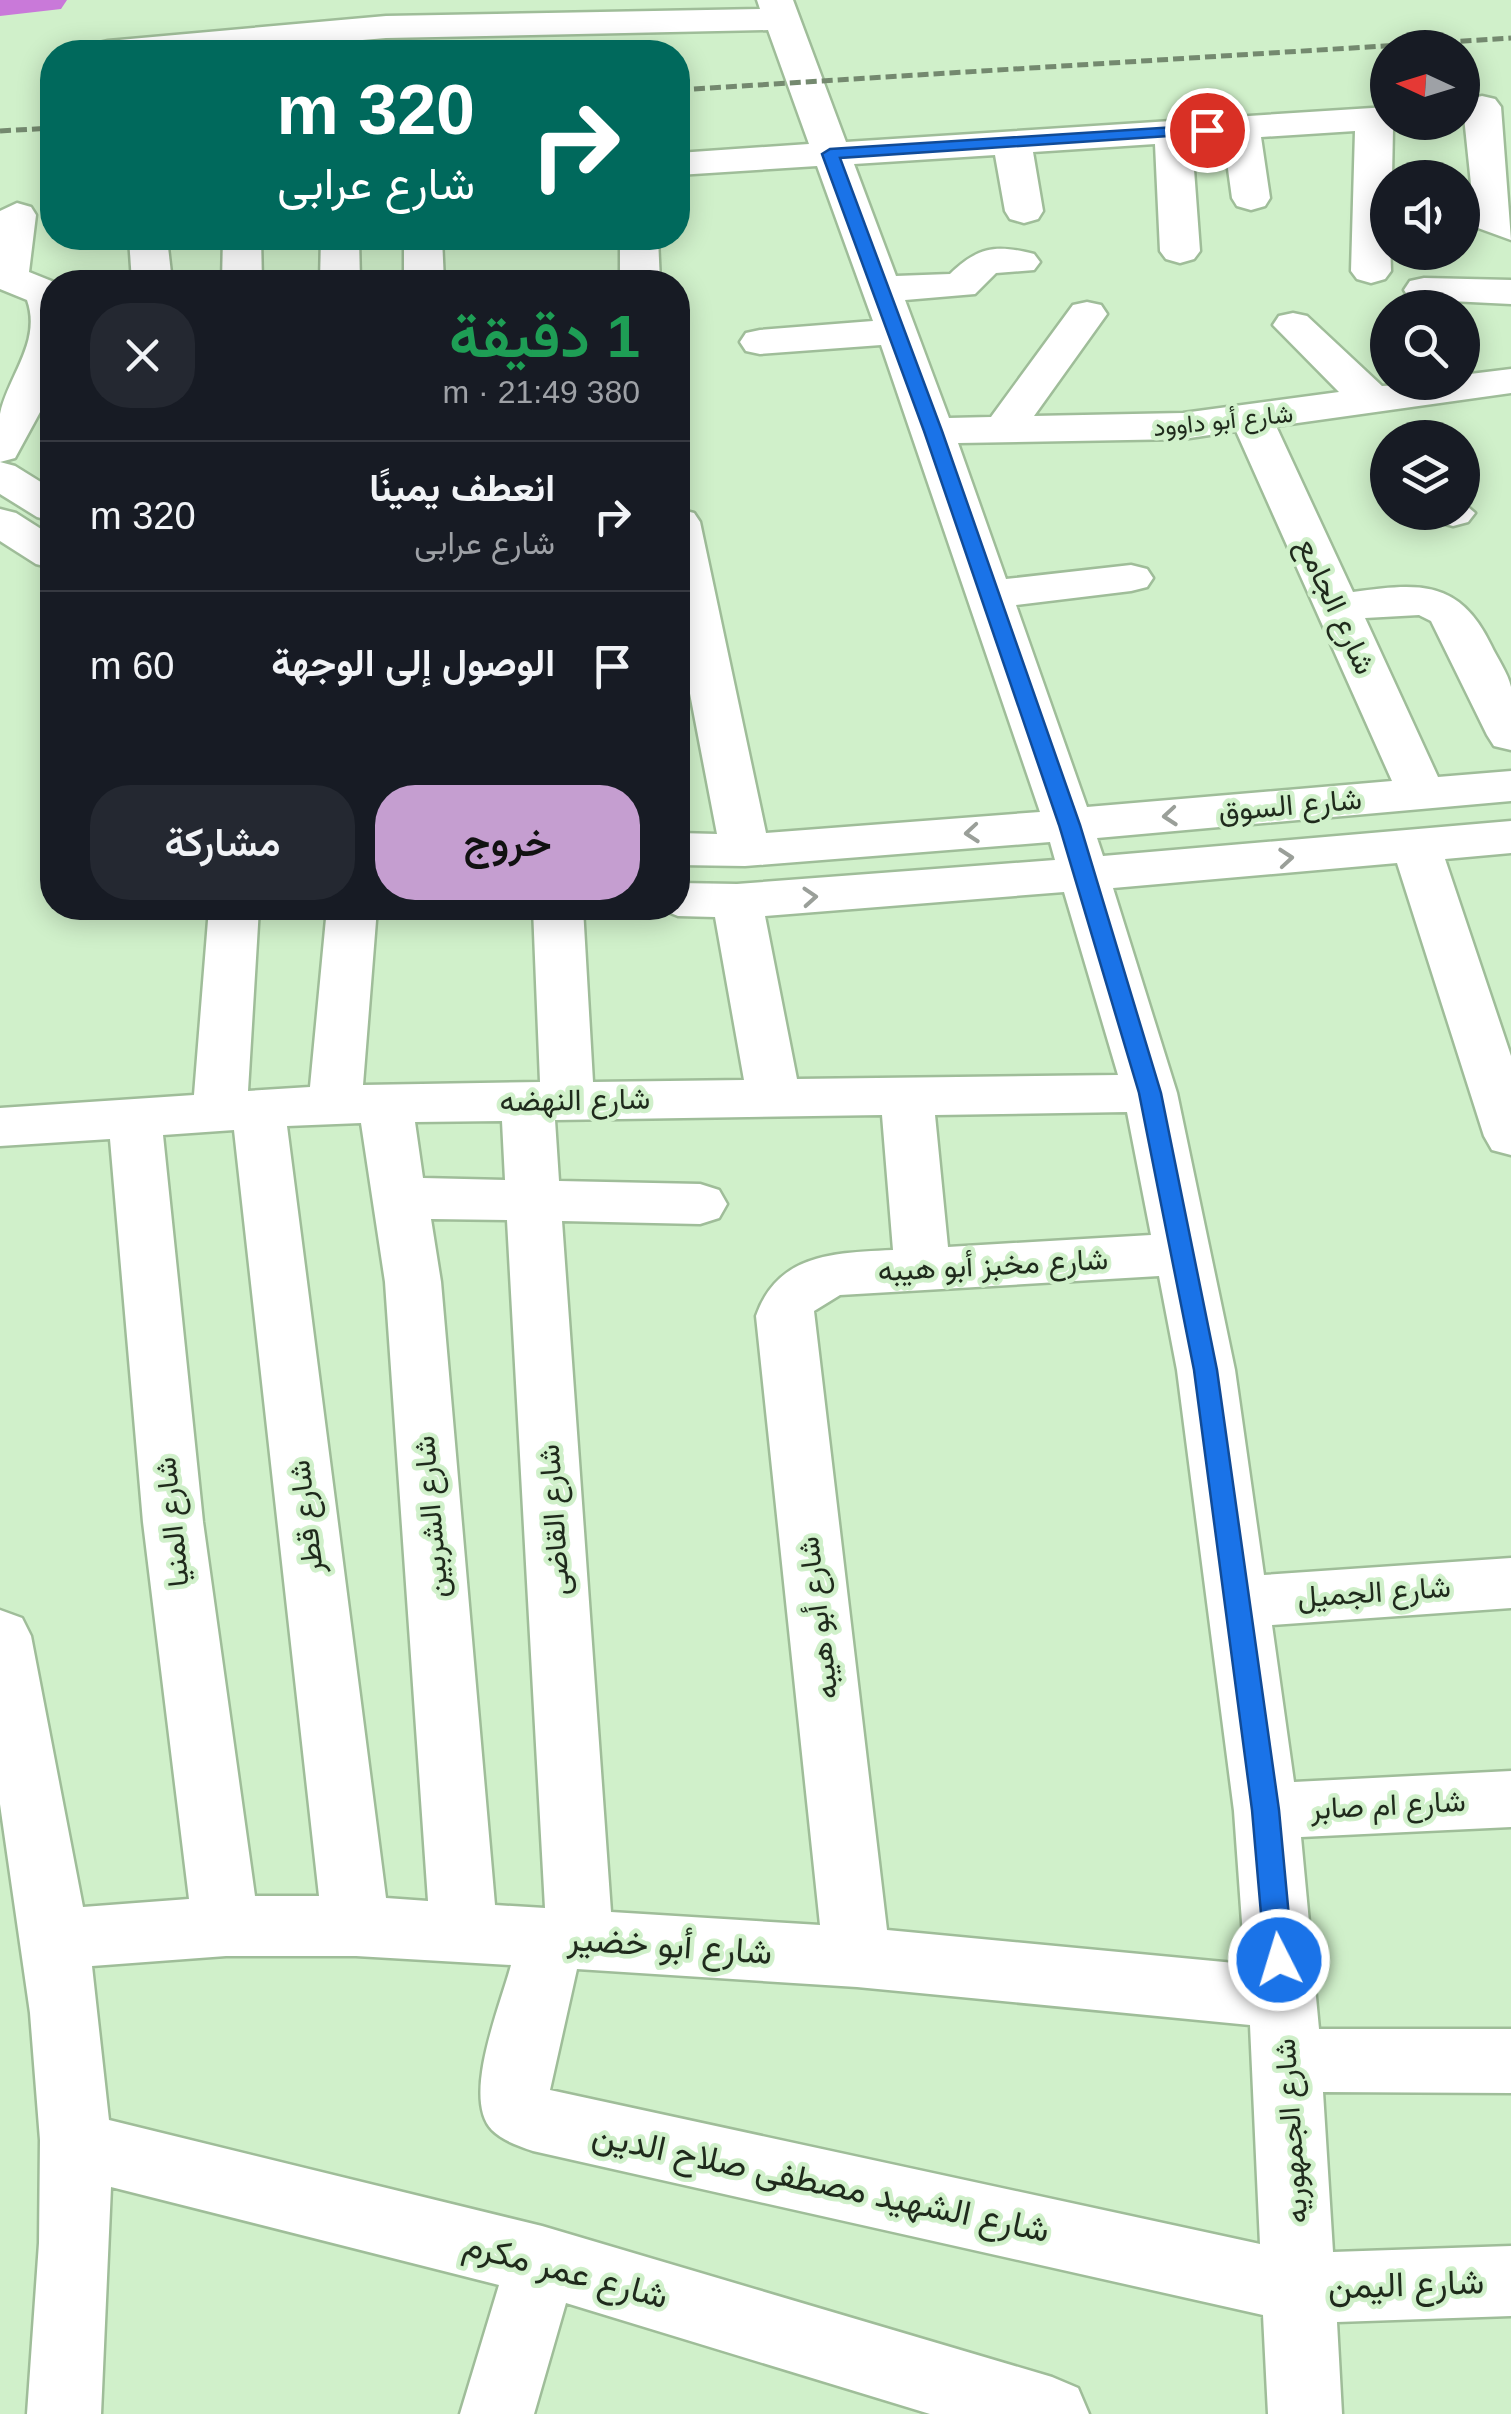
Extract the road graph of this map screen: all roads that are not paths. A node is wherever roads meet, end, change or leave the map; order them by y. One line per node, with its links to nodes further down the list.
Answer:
1 (777, 6): 2 (street); 9 (street, شارع الجمهوريه)
2 (206, 40)
3 (1485, 106): 14 (street)
4 (1370, 120): 5 (street)
5 (1241, 128): 6 (street); 11 (street)
6 (1173, 132): 8 (street); 15 (street)
7 (1380, 140): 17 (street)
8 (1012, 142): 9 (street); 12 (street)
9 (830, 154): 10 (street); 21 (street, شارع الجمهوريه)
10 (690, 163)
11 (1252, 198)
12 (1024, 210)
13 (23, 215): 18 (street)
14 (1511, 228)
15 (1180, 251)
16 (1020, 262): 21 (street)
17 (1371, 271)
18 (40, 290)
19 (1480, 291): 20 (street)
20 (1511, 292)
21 (887, 310): 24 (street); 31 (street, شارع الجمهوريه)
22 (1087, 314): 32 (street)
23 (1293, 326): 29 (street)
24 (760, 342)
25 (40, 362): 33 (street)
26 (1511, 381): 27 (street, شارع أبو داوود)
27 (1480, 384)
28 (1379, 400): 29 (street, شارع أبو داوود)
29 (1372, 401): 30 (street, شارع أبو داوود)
30 (1251, 418): 32 (street, شارع أبو داوود); 41 (street, شارع الجامع)
31 (933, 431): 32 (street, شارع أبو داوود); 40 (street, شارع الجمهوريه)
32 (1002, 431)
33 (0, 449)
34 (0, 475): 35 (street)
35 (40, 500)
36 (0, 522): 37 (street)
37 (40, 547)
38 (1130, 578): 40 (street)
39 (690, 581): 48 (street)
40 (990, 594): 49 (street, شارع الجمهوريه)
41 (1337, 608): 42 (street); 44 (street, شارع الجامع)
42 (1511, 735)
43 (1511, 786): 44 (street, شارع السوق)
44 (1422, 794): 49 (street, شارع السوق, one-way to 49)
45 (1511, 837): 46 (street, شارع السوق)
46 (1417, 848): 49 (street, شارع السوق, one-way to 46); 63 (street)
47 (690, 849): 48 (street)
48 (745, 850): 49 (street, one-way to 48)
49 (1077, 850): 51 (street, one-way to 49); 55 (street, شارع الجمهوريه)
50 (690, 899): 51 (street)
51 (737, 901): 56 (street)
52 (234, 920): 60 (street, شارع قطر)
53 (353, 920): 59 (street, شارع الشربين)
54 (557, 920): 58 (street, شارع القاضى)
55 (1150, 1093): 57 (street, شارع النهضه); 67 (street, شارع الجمهوريه)
56 (774, 1098): 57 (street, شارع النهضه); 58 (street, شارع النهضه)
57 (907, 1098): 68 (street)
58 (547, 1100): 59 (street, شارع النهضه); 65 (street, شارع القاضى)
59 (361, 1103): 60 (street, شارع النهضه); 64 (street, شارع الشربين)
60 (239, 1109): 61 (street, شارع النهضه); 76 (street, شارع قطر)
61 (134, 1116): 62 (street, شارع النهضه); 75 (street, شارع المنيا)
62 (0, 1127)
63 (1511, 1136)
64 (402, 1198): 65 (street); 77 (street, شارع الشربين)
65 (534, 1202): 66 (street); 79 (street, شارع القاضى)
66 (700, 1204)
67 (1184, 1254): 68 (street, شارع مخبز أبو هيبه); 71 (street, شارع الجمهوريه)
68 (922, 1268): 69 (street, شارع مخبز أبو هيبه)
69 (804, 1286): 80 (street, شارع أبو هيبه)
70 (1511, 1582): 71 (street, شارع الجميل)
71 (1237, 1602): 74 (street, شارع الجمهوريه)
72 (0, 1636): 78 (street)
73 (1511, 1798): 74 (street, شارع ام صابر)
74 (1266, 1810): 81 (street, شارع الجمهوريه)
75 (226, 1926): 76 (street, شارع أبو خضير); 78 (street, شارع أبو خضير)
76 (356, 1926): 77 (street, شارع أبو خضير)
77 (464, 1933): 79 (street, شارع أبو خضير)
78 (56, 1939): 83 (street)
79 (566, 1939): 80 (street, شارع أبو خضير); 86 (street, شارع الشهيد مصطفى صلاح الدين)
80 (857, 1957): 81 (street, شارع أبو خضير)
81 (1284, 2029): 82 (street, شارع أبو خضير); 86 (street, شارع الجمهوريه)
82 (1511, 2060)
83 (75, 2145): 84 (street, شارع عمر مكرم); 87 (street)
84 (542, 2261): 88 (street); 89 (street, شارع عمر مكرم)
85 (1511, 2281): 86 (street, شارع اليمن)
86 (1300, 2288): 90 (street, شارع الجمهوريه)
87 (64, 2414)
88 (497, 2414)
89 (1052, 2414)
90 (1305, 2414)

